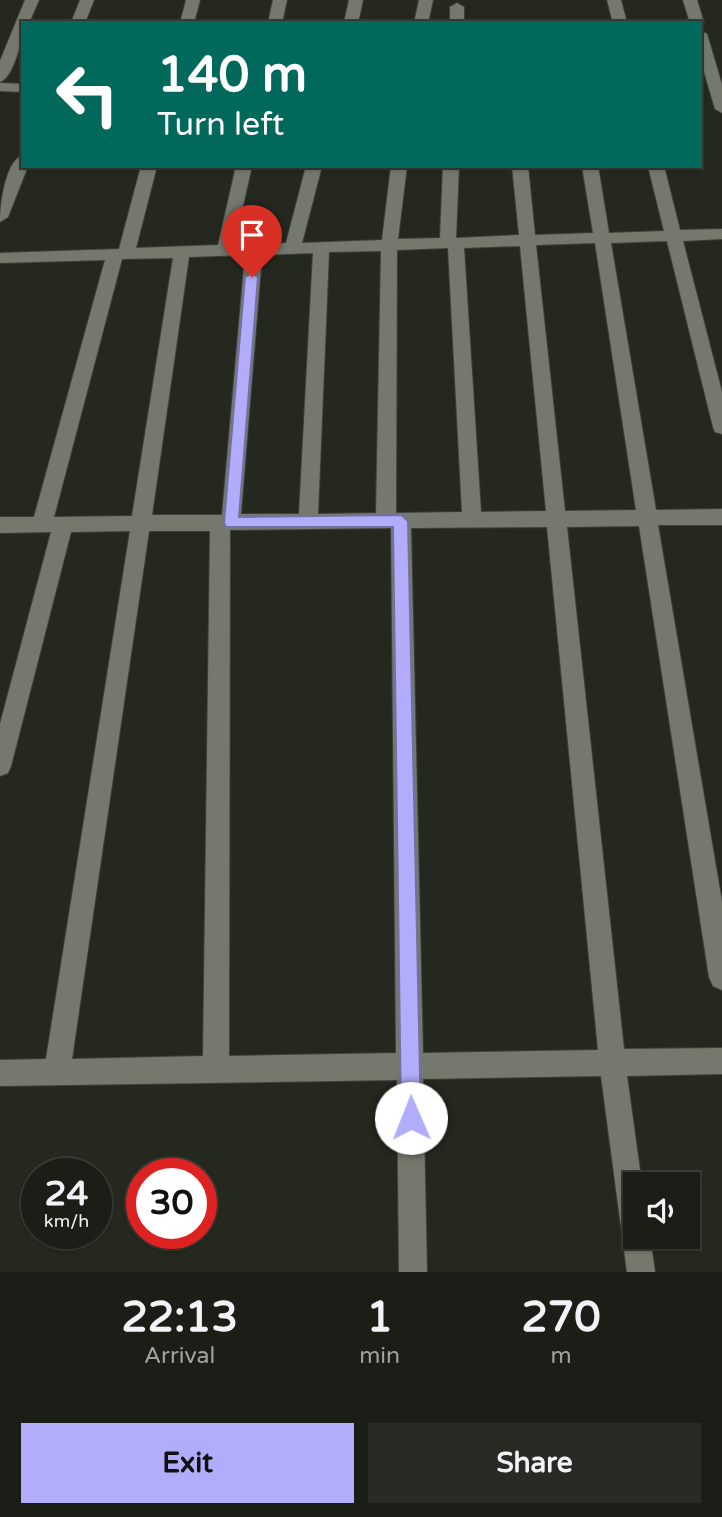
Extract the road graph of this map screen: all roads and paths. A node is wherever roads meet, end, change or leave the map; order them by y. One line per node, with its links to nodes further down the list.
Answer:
1 (32, 0): 10 (street)
2 (88, 0): 11 (street)
3 (193, 0): 12 (street)
4 (280, 0): 13 (street)
5 (356, 0): 14 (street)
6 (426, 0): 15 (street)
7 (614, 0): 17 (street)
8 (690, 0): 18 (street)
9 (457, 7): 16 (street)
10 (23, 21)
11 (79, 21)
12 (188, 21)
13 (275, 21)
14 (351, 21)
15 (421, 21)
16 (457, 21)
17 (619, 21)
18 (696, 21)
19 (21, 27): 21 (street)
20 (702, 41): 24 (street)
21 (0, 78)
22 (0, 87): 23 (street)
23 (21, 88)
24 (722, 109)
25 (21, 165): 34 (street)
26 (148, 168): 46 (street)
27 (244, 168): 44 (street)
28 (313, 168): 42 (street)
29 (399, 168): 40 (street)
30 (451, 168): 39 (street)
31 (520, 168): 38 (street)
32 (590, 168): 37 (street)
33 (656, 168): 36 (street)
34 (0, 217)
35 (722, 234): 36 (street)
36 (673, 236): 37 (street); 48 (street)
37 (602, 238): 38 (street); 50 (street)
38 (527, 241): 39 (street); 51 (street)
39 (452, 243): 40 (street); 52 (street)
40 (389, 245): 41 (street); 53 (street)
41 (321, 247): 42 (street); 54 (street)
42 (293, 248): 43 (street)
43 (254, 250): 44 (street); 55 (street)
44 (225, 251): 45 (street)
45 (182, 252): 46 (street); 56 (street)
46 (121, 254): 47 (street); 58 (street)
47 (0, 258)
48 (722, 427)
49 (722, 517): 50 (street)
50 (648, 518): 51 (street); 60 (street)
51 (556, 519): 52 (street); 62 (street)
52 (472, 520): 53 (street)
53 (393, 521): 54 (street); 63 (street)
54 (308, 522): 55 (street)
55 (226, 523): 56 (street); 64 (street)
56 (141, 524): 58 (street); 65 (street)
57 (0, 525): 58 (street)
58 (53, 525): 59 (street)
59 (0, 766)
60 (722, 976)
61 (722, 1061): 62 (street)
62 (612, 1063): 63 (street); 67 (street)
63 (410, 1066): 64 (street); 69 (street)
64 (216, 1070): 65 (street)
65 (57, 1072): 66 (street)
66 (0, 1073)
67 (627, 1172)
68 (638, 1249): 70 (street)
69 (413, 1272)
70 (641, 1272)

